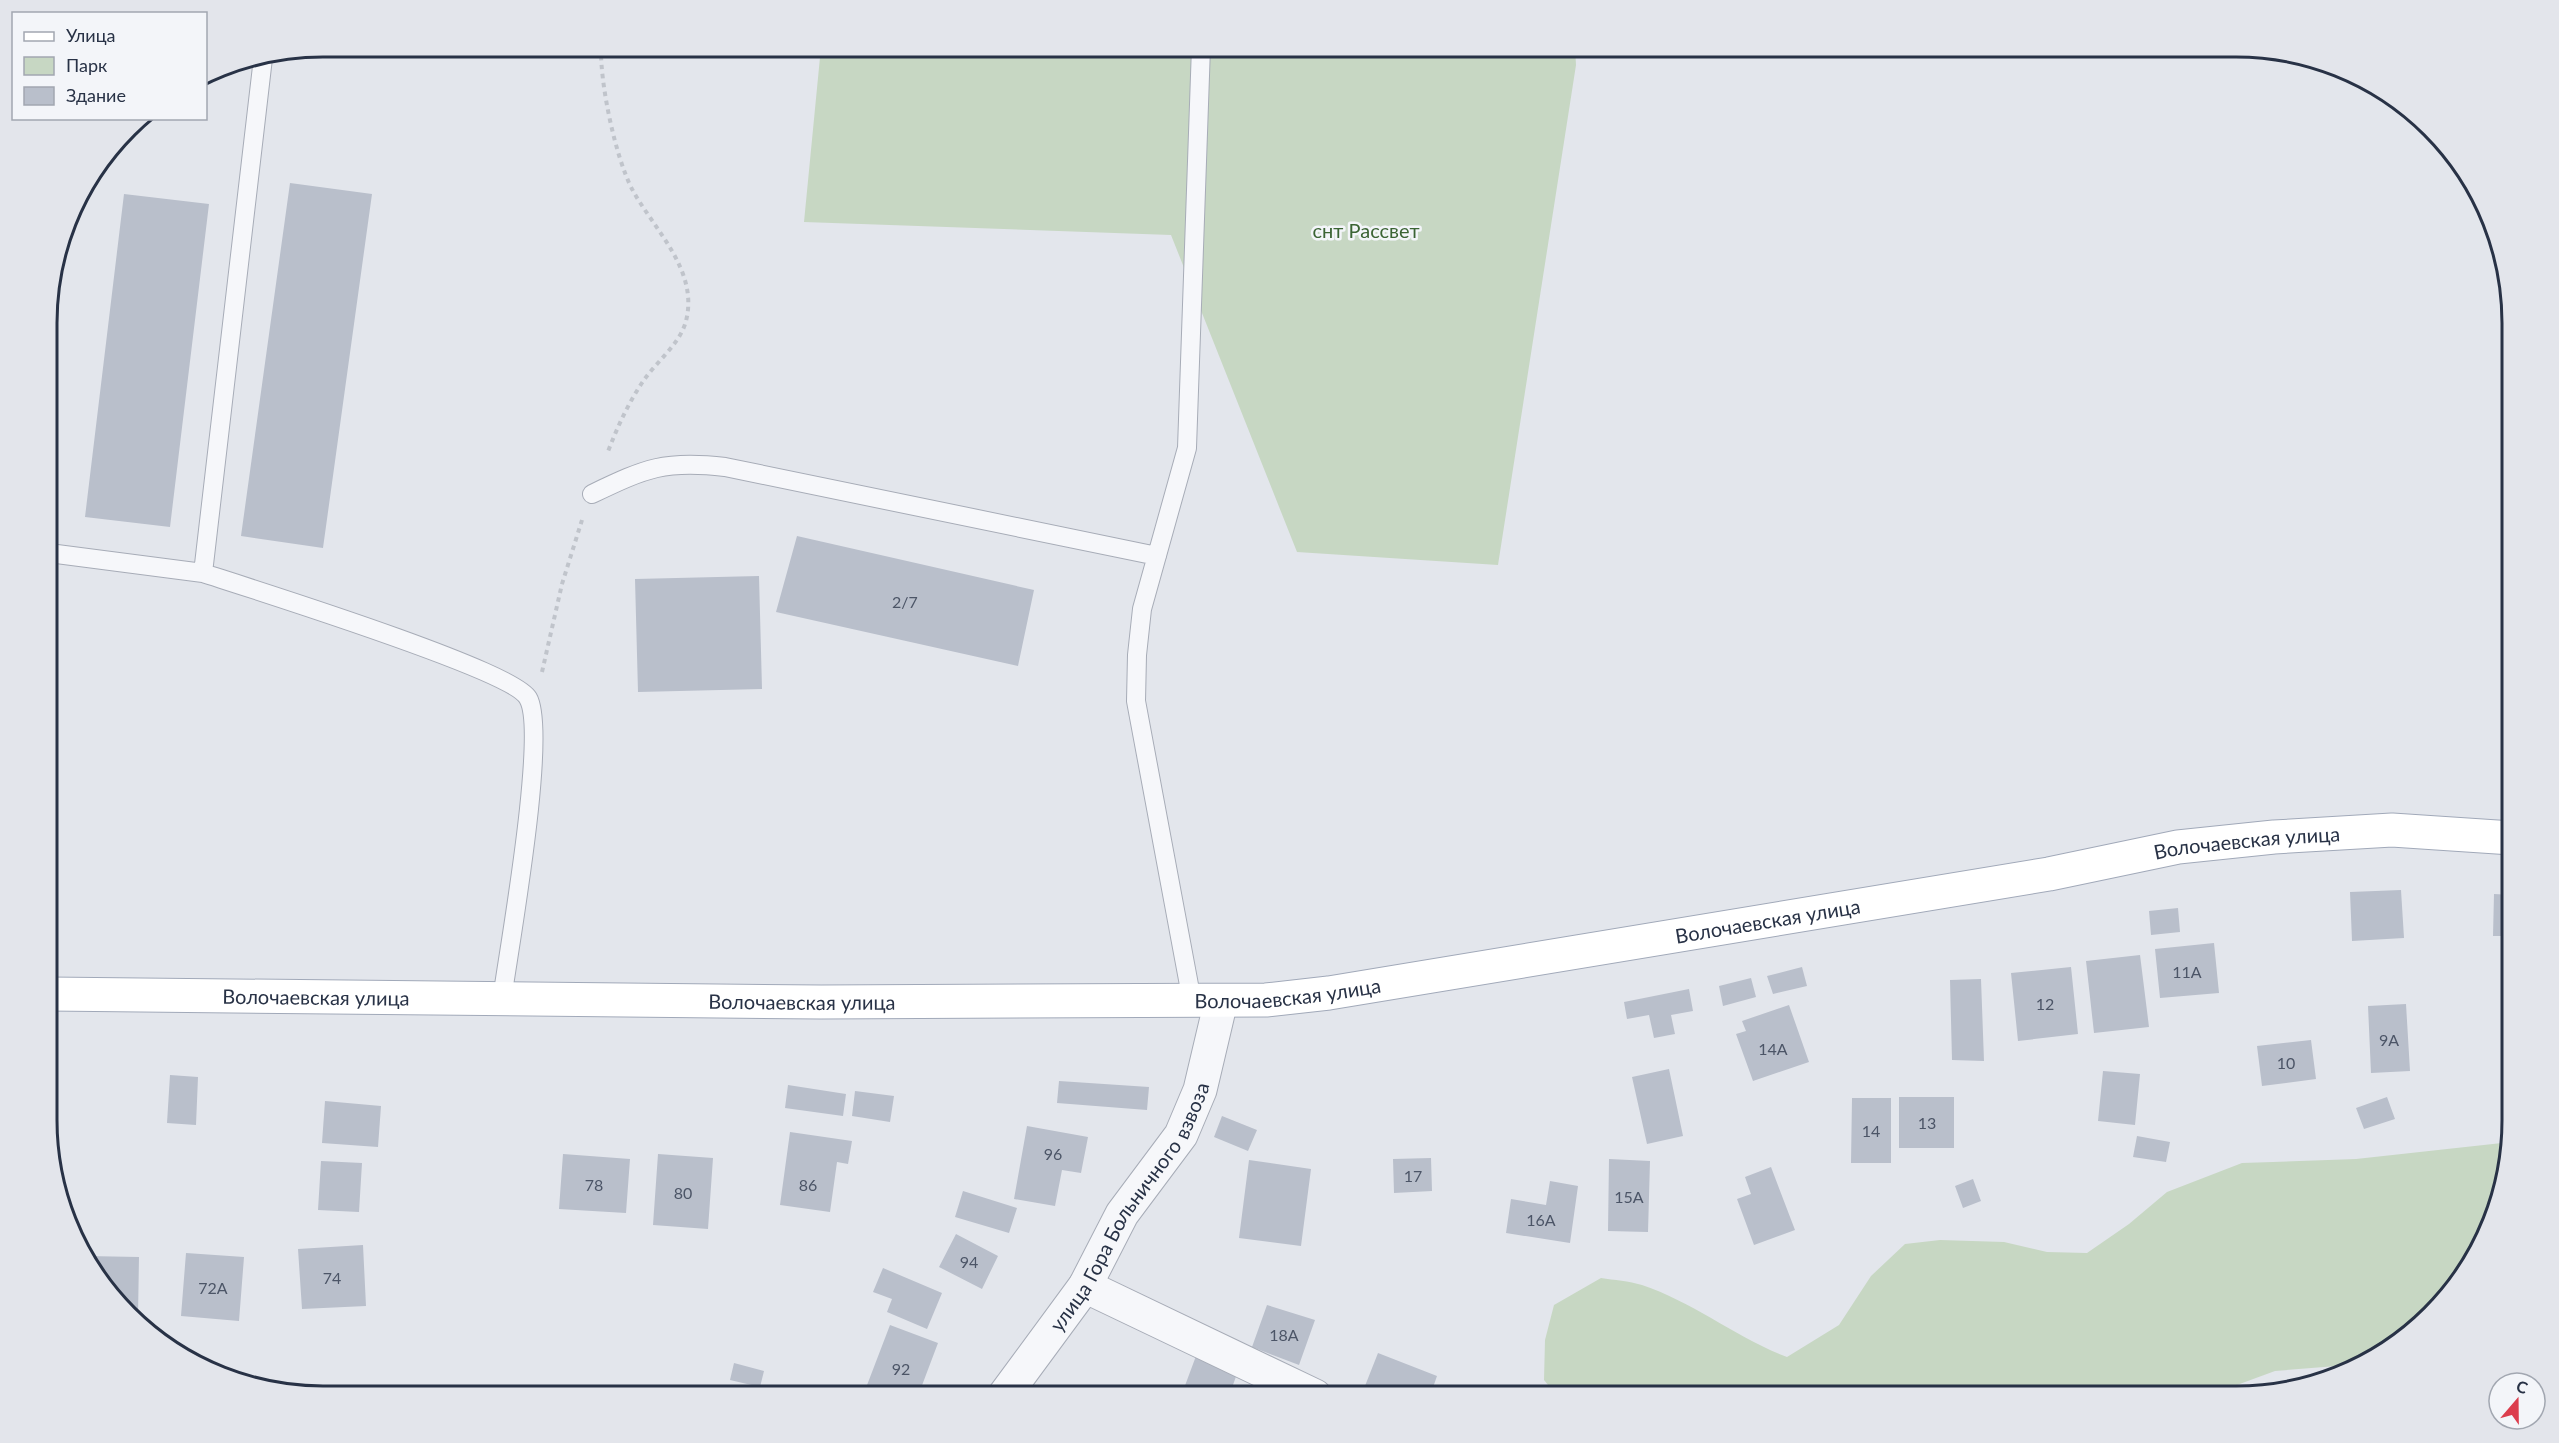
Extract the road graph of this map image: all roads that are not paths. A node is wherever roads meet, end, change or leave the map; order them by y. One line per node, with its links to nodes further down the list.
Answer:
1 (1201, 57): 5 (lane)
2 (262, 64): 6 (lane)
3 (592, 494): 5 (lane)
4 (57, 554): 6 (lane)
5 (1157, 556): 10 (lane)
6 (203, 573): 9 (lane)
7 (2502, 837): 10 (main road, Волочаевская улица)
8 (57, 994): 9 (main road, Волочаевская улица)
9 (502, 999): 10 (main road, Волочаевская улица)
10 (1206, 1001): 11 (street, улица Гора Больничного взвоза)
11 (1085, 1286): 12 (street, улица Гора Больничного взвоза); 13 (street)
12 (1011, 1386)
13 (1294, 1386)

